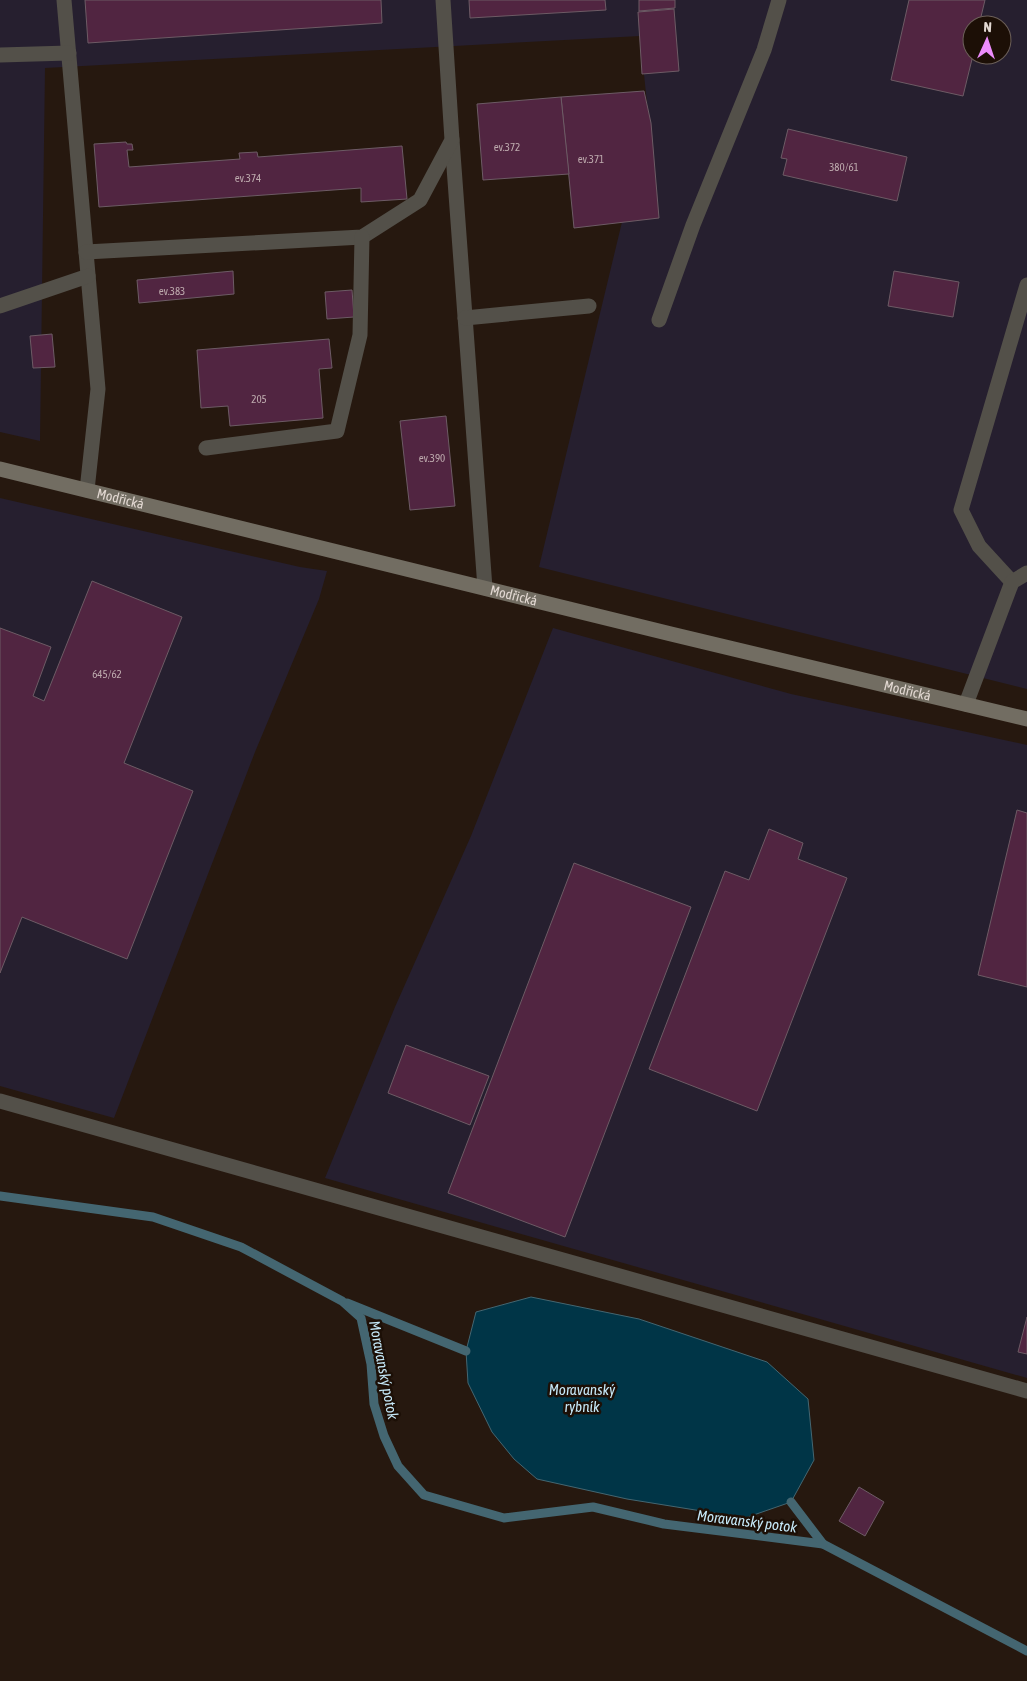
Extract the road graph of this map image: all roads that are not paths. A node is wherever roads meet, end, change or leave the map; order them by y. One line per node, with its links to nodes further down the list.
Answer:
1 (64, 0): 4 (street)
2 (443, 0): 6 (street)
3 (779, 0): 14 (street)
4 (69, 52): 5 (street); 8 (street)
5 (0, 55)
6 (452, 140): 7 (street); 13 (street)
7 (362, 237): 8 (street); 15 (street)
8 (86, 252): 9 (street)
9 (88, 276): 11 (street); 17 (street)
10 (1027, 285): 19 (street)
11 (0, 306)
12 (590, 306): 13 (street)
13 (465, 318): 20 (street)
14 (659, 320)
15 (206, 448)
16 (0, 469): 17 (street, Modřická)
17 (87, 490): 20 (street, Modřická)
18 (1027, 573): 19 (street)
19 (1012, 582): 21 (street)
20 (485, 588): 21 (street, Modřická)
21 (966, 704): 22 (street, Modřická)
22 (1027, 719)
23 (0, 1100): 24 (street)
24 (1027, 1391)

